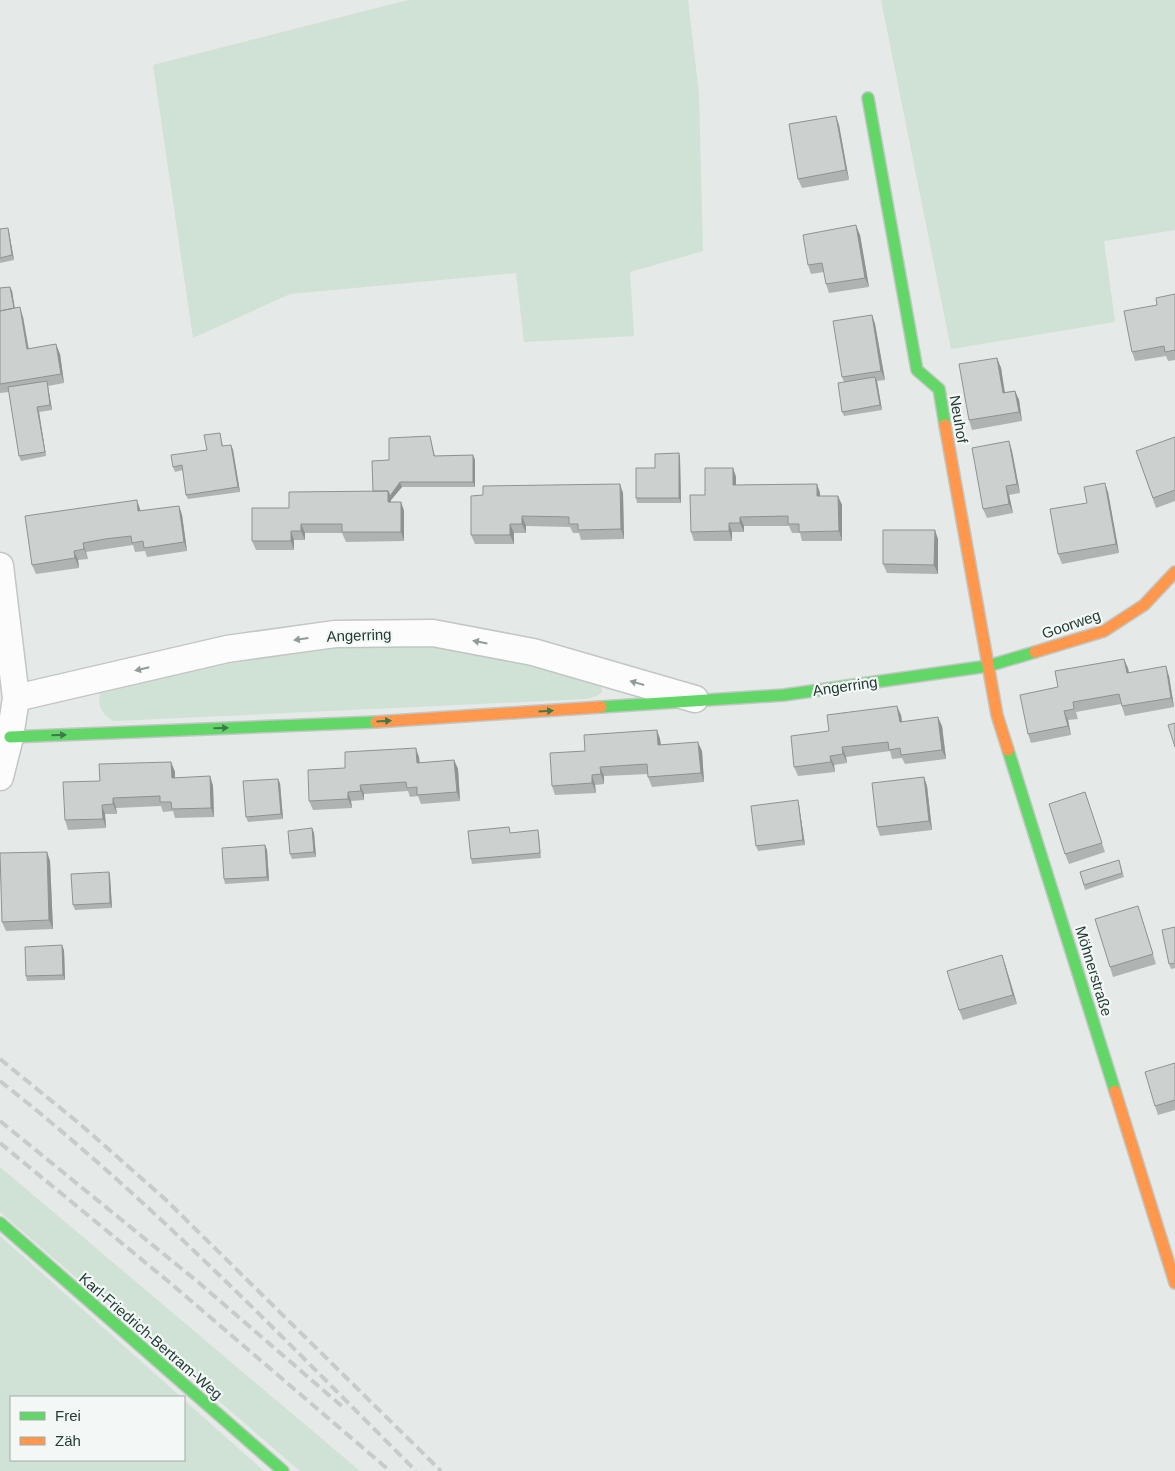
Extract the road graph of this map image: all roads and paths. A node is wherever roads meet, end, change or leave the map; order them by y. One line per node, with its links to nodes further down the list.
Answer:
1 (868, 98): 4 (street, Neuhof)
2 (0, 566): 5 (street)
3 (1175, 572): 4 (street, Goorweg)
4 (988, 666): 6 (street, Angerring); 10 (street, Möhnerstraße)
5 (16, 698): 6 (street, Angerring, one-way to 5); 7 (street)
6 (701, 700): 7 (street, Angerring, one-way to 6)
7 (10, 737): 8 (street)
8 (0, 777)
9 (0, 1223): 11 (street, Karl-Friedrich-Bertram-Weg)
10 (1175, 1283)
11 (283, 1471)

